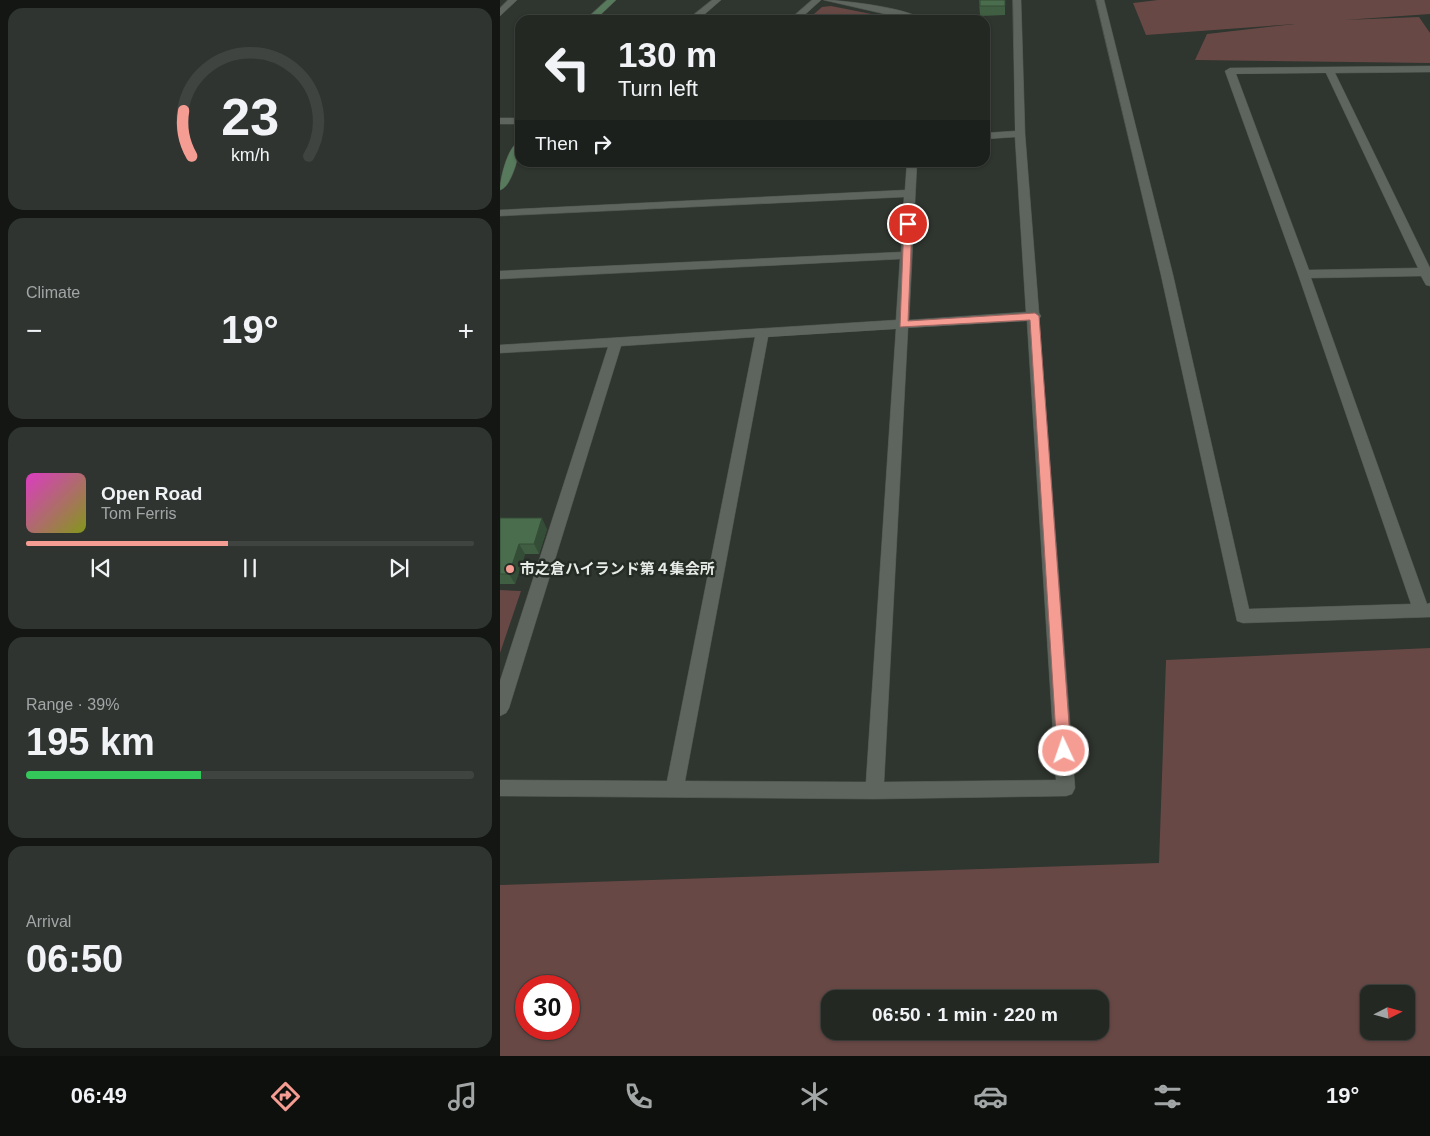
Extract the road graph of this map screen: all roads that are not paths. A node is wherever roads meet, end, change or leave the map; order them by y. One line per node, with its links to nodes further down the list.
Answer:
1 (513, 0): 8 (street)
2 (612, 0): 9 (street)
3 (717, 0): 10 (street)
4 (817, 0): 11 (street)
5 (828, 0): 12 (street)
6 (1017, 0): 17 (street)
7 (1100, 0): 33 (street)
8 (500, 12)
9 (596, 15)
10 (698, 15)
11 (800, 15)
12 (906, 15)
13 (1430, 69): 14 (street)
14 (1329, 70): 25 (street); 26 (street)
15 (515, 120): 16 (street)
16 (500, 121)
17 (1020, 134): 18 (street); 28 (street)
18 (990, 136)
19 (515, 160): 21 (street)
20 (912, 167): 22 (street)
21 (500, 187)
22 (910, 193): 23 (street); 24 (street)
23 (500, 213)
24 (905, 255): 27 (street); 29 (street)
25 (1304, 274): 26 (street); 33 (street)
26 (1428, 275)
27 (500, 276)
28 (1035, 316): 29 (street); 37 (street)
29 (903, 325): 30 (street); 37 (street)
30 (762, 334): 31 (street); 36 (street)
31 (616, 342): 32 (street); 34 (street)
32 (500, 349)
33 (1426, 610)
34 (500, 708)
35 (500, 788): 36 (street)
36 (674, 789): 37 (street)
37 (874, 791)

